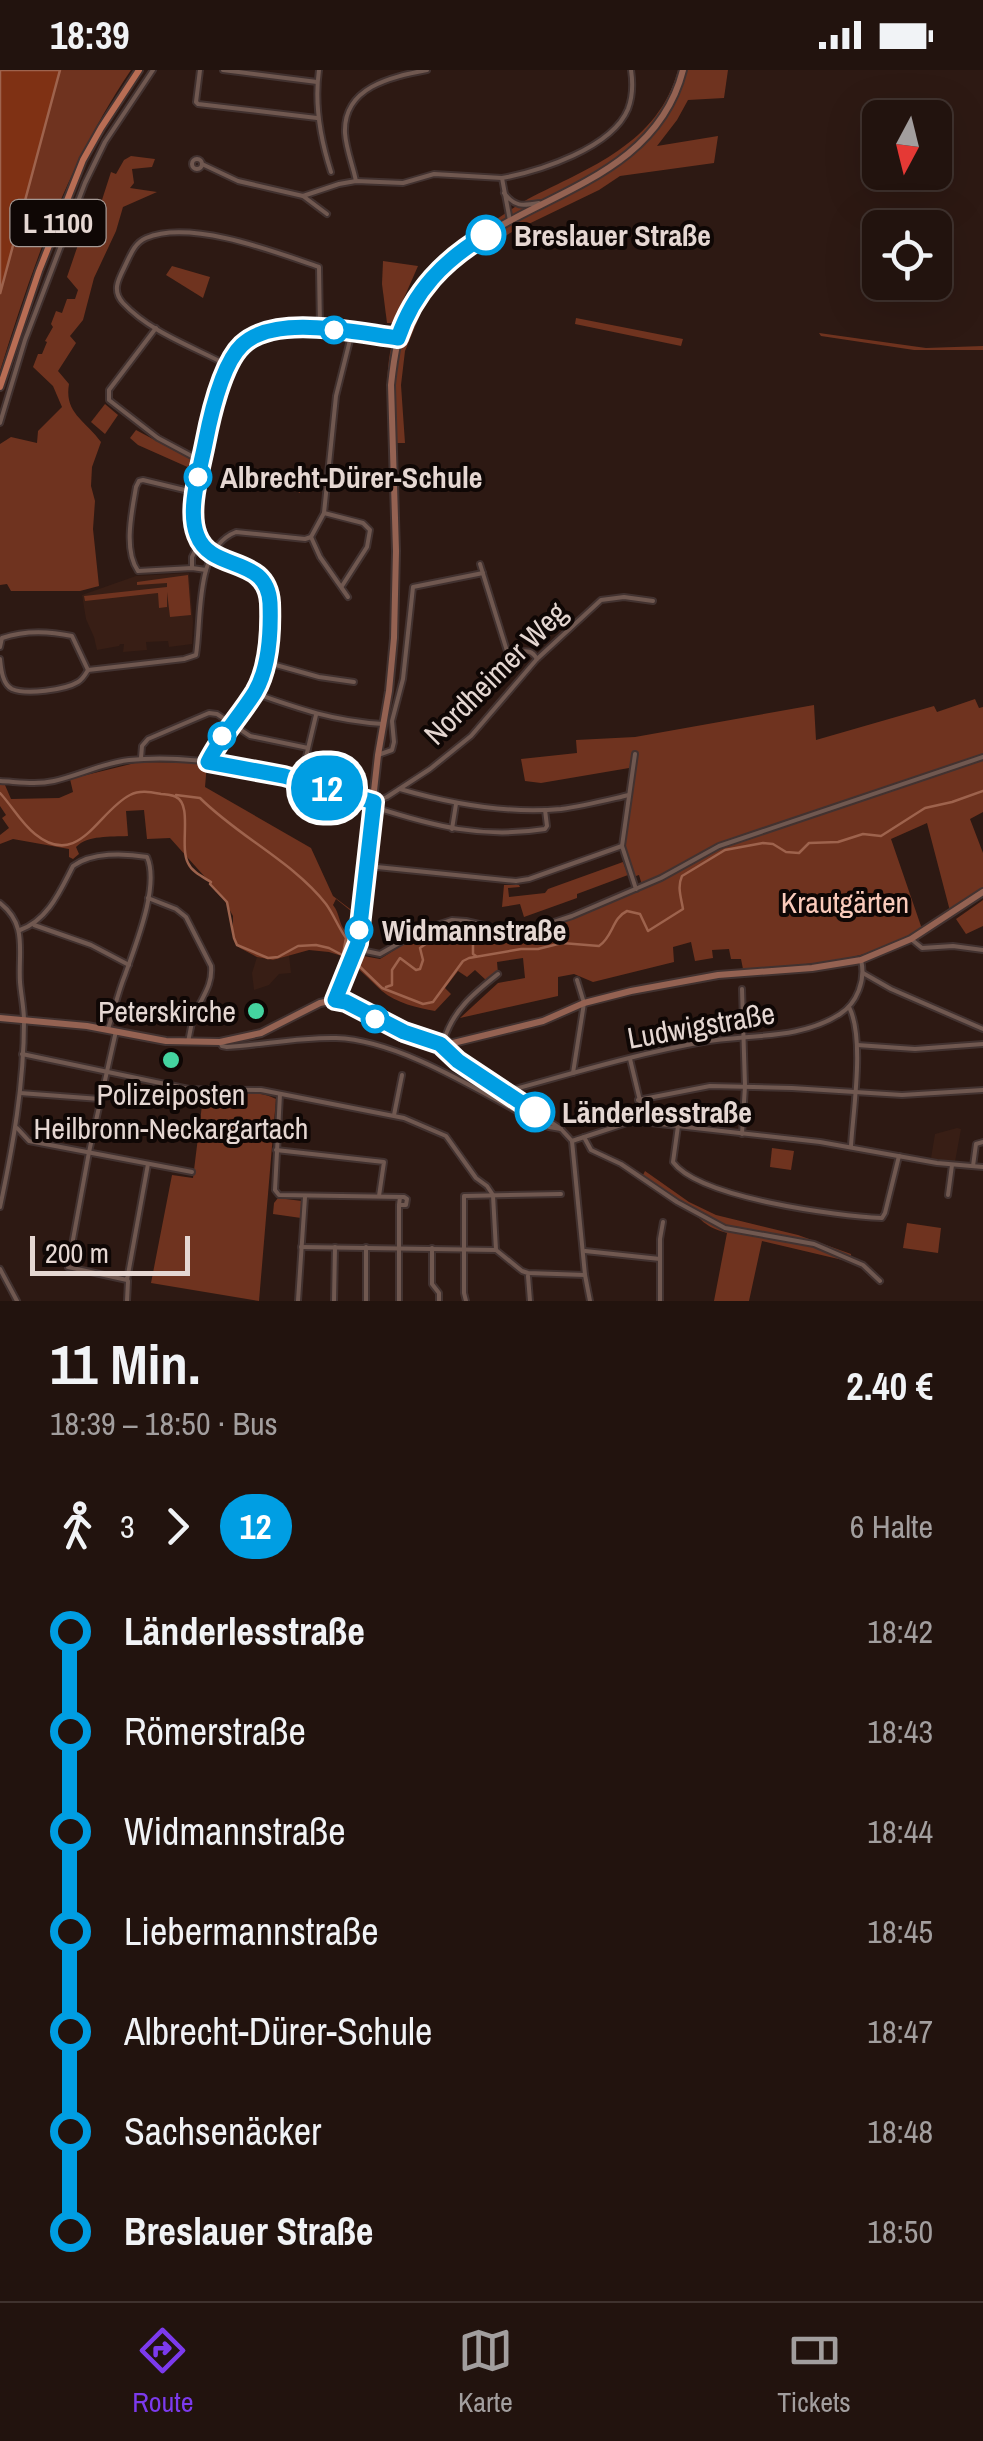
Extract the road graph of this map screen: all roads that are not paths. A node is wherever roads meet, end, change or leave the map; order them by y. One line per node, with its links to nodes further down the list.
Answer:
1 (139, 70): 25 (main road, L 1100)
2 (153, 70): 26 (street)
3 (200, 70): 10 (street)
4 (223, 70): 9 (street)
5 (319, 70): 9 (street)
6 (427, 70): 14 (street)
7 (632, 70): 13 (street)
8 (684, 70): 17 (main road)
9 (317, 82): 10 (street)
10 (318, 118): 12 (street)
11 (202, 164): 16 (street)
12 (331, 172)
13 (502, 178): 14 (street); 15 (street)
14 (356, 181): 16 (street)
15 (504, 192): 17 (street); 19 (street)
16 (303, 196): 18 (street)
17 (548, 201): 19 (main road)
18 (327, 214)
19 (510, 220): 23 (main road)
20 (156, 328): 21 (street); 24 (street); 27 (street)
21 (320, 328): 22 (street); 24 (street)
22 (352, 332): 23 (street); 29 (street)
23 (398, 338): 49 (main road)
24 (229, 366): 27 (street)
25 (0, 387)
26 (0, 423)
27 (201, 461): 28 (street)
28 (195, 493): 31 (street); 34 (street)
29 (324, 513): 30 (street); 37 (street)
30 (311, 537): 32 (street); 37 (street)
31 (202, 543): 32 (street); 34 (street)
32 (211, 553): 35 (street); 43 (street)
33 (480, 564): 36 (street)
34 (192, 568): 35 (street)
35 (206, 570): 44 (street)
36 (483, 573): 42 (street); 52 (street)
37 (342, 586): 38 (street)
38 (348, 597)
39 (653, 601): 42 (street, Nordheimer Weg)
40 (0, 647): 44 (street)
41 (0, 659): 44 (street)
42 (538, 659): 58 (street, Nordheimer Weg)
43 (265, 662): 45 (street); 46 (street)
44 (88, 670)
45 (354, 682)
46 (254, 694): 47 (street); 48 (street)
47 (316, 715): 49 (street); 50 (street)
48 (232, 724): 50 (street); 54 (street); 55 (street)
49 (383, 724): 52 (main road)
50 (308, 748): 57 (street)
51 (634, 754): 59 (street)
52 (378, 755): 60 (main road)
53 (983, 757): 66 (street)
54 (140, 759): 55 (street); 56 (street)
55 (208, 762): 57 (street)
56 (0, 780)
57 (300, 780): 60 (street)
58 (400, 789): 60 (street, Nordheimer Weg); 61 (street)
59 (630, 795): 62 (street); 64 (street)
60 (373, 804): 63 (street); 65 (main road)
61 (456, 804): 62 (street); 63 (street)
62 (545, 810): 63 (street)
63 (452, 829)
64 (622, 846): 65 (street); 66 (street)
65 (367, 866): 74 (main road)
66 (636, 889): 74 (street)
67 (983, 892): 72 (main road)
68 (148, 898): 70 (street); 76 (street); 89 (street)
69 (0, 903): 71 (street)
70 (34, 925): 71 (street); 76 (street)
71 (20, 930): 85 (street)
72 (912, 939): 73 (street); 75 (main road)
73 (983, 950)
74 (354, 957): 81 (main road)
75 (861, 960): 77 (street); 82 (main road)
76 (129, 965): 87 (street)
77 (863, 973): 83 (street); 86 (street)
78 (498, 974): 91 (street)
79 (578, 980): 82 (street)
80 (742, 989): 88 (street)
81 (335, 1000): 90 (main road); 91 (main road)
82 (584, 1004): 91 (main road); 97 (street)
83 (849, 1008): 88 (street, Ludwigstraße); 93 (street)
84 (0, 1018): 85 (main road)
85 (24, 1018): 87 (main road); 94 (street)
86 (983, 1029)
87 (112, 1030): 89 (main road); 96 (street)
88 (743, 1036): 95 (street, Ludwigstraße); 99 (street)
89 (188, 1042): 90 (main road)
90 (220, 1042): 111 (street)
91 (445, 1044): 103 (street)
92 (983, 1044): 93 (street)
93 (856, 1045): 101 (street)
94 (22, 1054): 96 (street); 102 (street)
95 (630, 1059): 97 (street, Ludwigstraße); 106 (street)
96 (105, 1072): 104 (street); 105 (street)
97 (572, 1073): 103 (street, Ludwigstraße)
98 (402, 1075): 107 (street)
99 (745, 1086): 101 (street); 106 (street); 112 (street)
100 (983, 1090): 101 (street)
101 (854, 1092): 116 (street)
102 (20, 1093): 105 (street); 110 (street)
103 (508, 1093): 111 (street)
104 (280, 1094): 107 (street); 117 (street)
105 (100, 1098): 118 (street)
106 (638, 1100): 108 (street)
107 (394, 1114): 126 (street)
108 (641, 1122): 109 (street); 113 (street)
109 (678, 1126): 112 (street); 119 (street)
110 (17, 1128): 118 (street); 130 (street)
111 (561, 1129): 114 (street)
112 (742, 1134): 116 (street)
113 (584, 1137): 114 (street); 145 (street)
114 (572, 1142): 139 (street)
115 (983, 1142): 122 (street)
116 (851, 1148): 119 (street)
117 (276, 1150): 127 (street); 129 (street)
118 (89, 1152): 120 (street); 144 (street)
119 (899, 1156): 121 (street)
120 (148, 1164): 124 (street); 144 (street)
121 (952, 1165): 122 (street); 128 (street)
122 (973, 1166): 123 (street)
123 (983, 1167)
124 (192, 1172)
125 (561, 1194): 126 (street)
126 (493, 1195): 137 (street); 138 (street)
127 (379, 1196): 129 (street); 135 (street)
128 (948, 1196)
129 (305, 1197): 132 (street)
130 (0, 1207)
131 (664, 1222): 140 (street)
132 (301, 1246): 133 (street); 148 (street)
133 (335, 1247): 134 (street); 149 (street)
134 (366, 1247): 135 (street); 150 (street)
135 (398, 1247): 136 (street); 151 (street)
136 (432, 1248): 137 (street); 152 (street)
137 (464, 1248): 138 (street); 153 (street)
138 (496, 1250): 142 (street)
139 (583, 1250): 140 (street); 143 (street)
140 (660, 1259): 156 (street)
141 (0, 1269): 146 (street)
142 (528, 1274): 143 (street); 154 (street)
143 (584, 1275): 155 (street)
144 (127, 1280): 147 (street)
145 (880, 1281)
146 (17, 1301)
147 (127, 1301)
148 (298, 1301)
149 (334, 1301)
150 (366, 1301)
151 (398, 1301)
152 (439, 1301)
153 (466, 1301)
154 (530, 1301)
155 (590, 1301)
156 (660, 1301)

